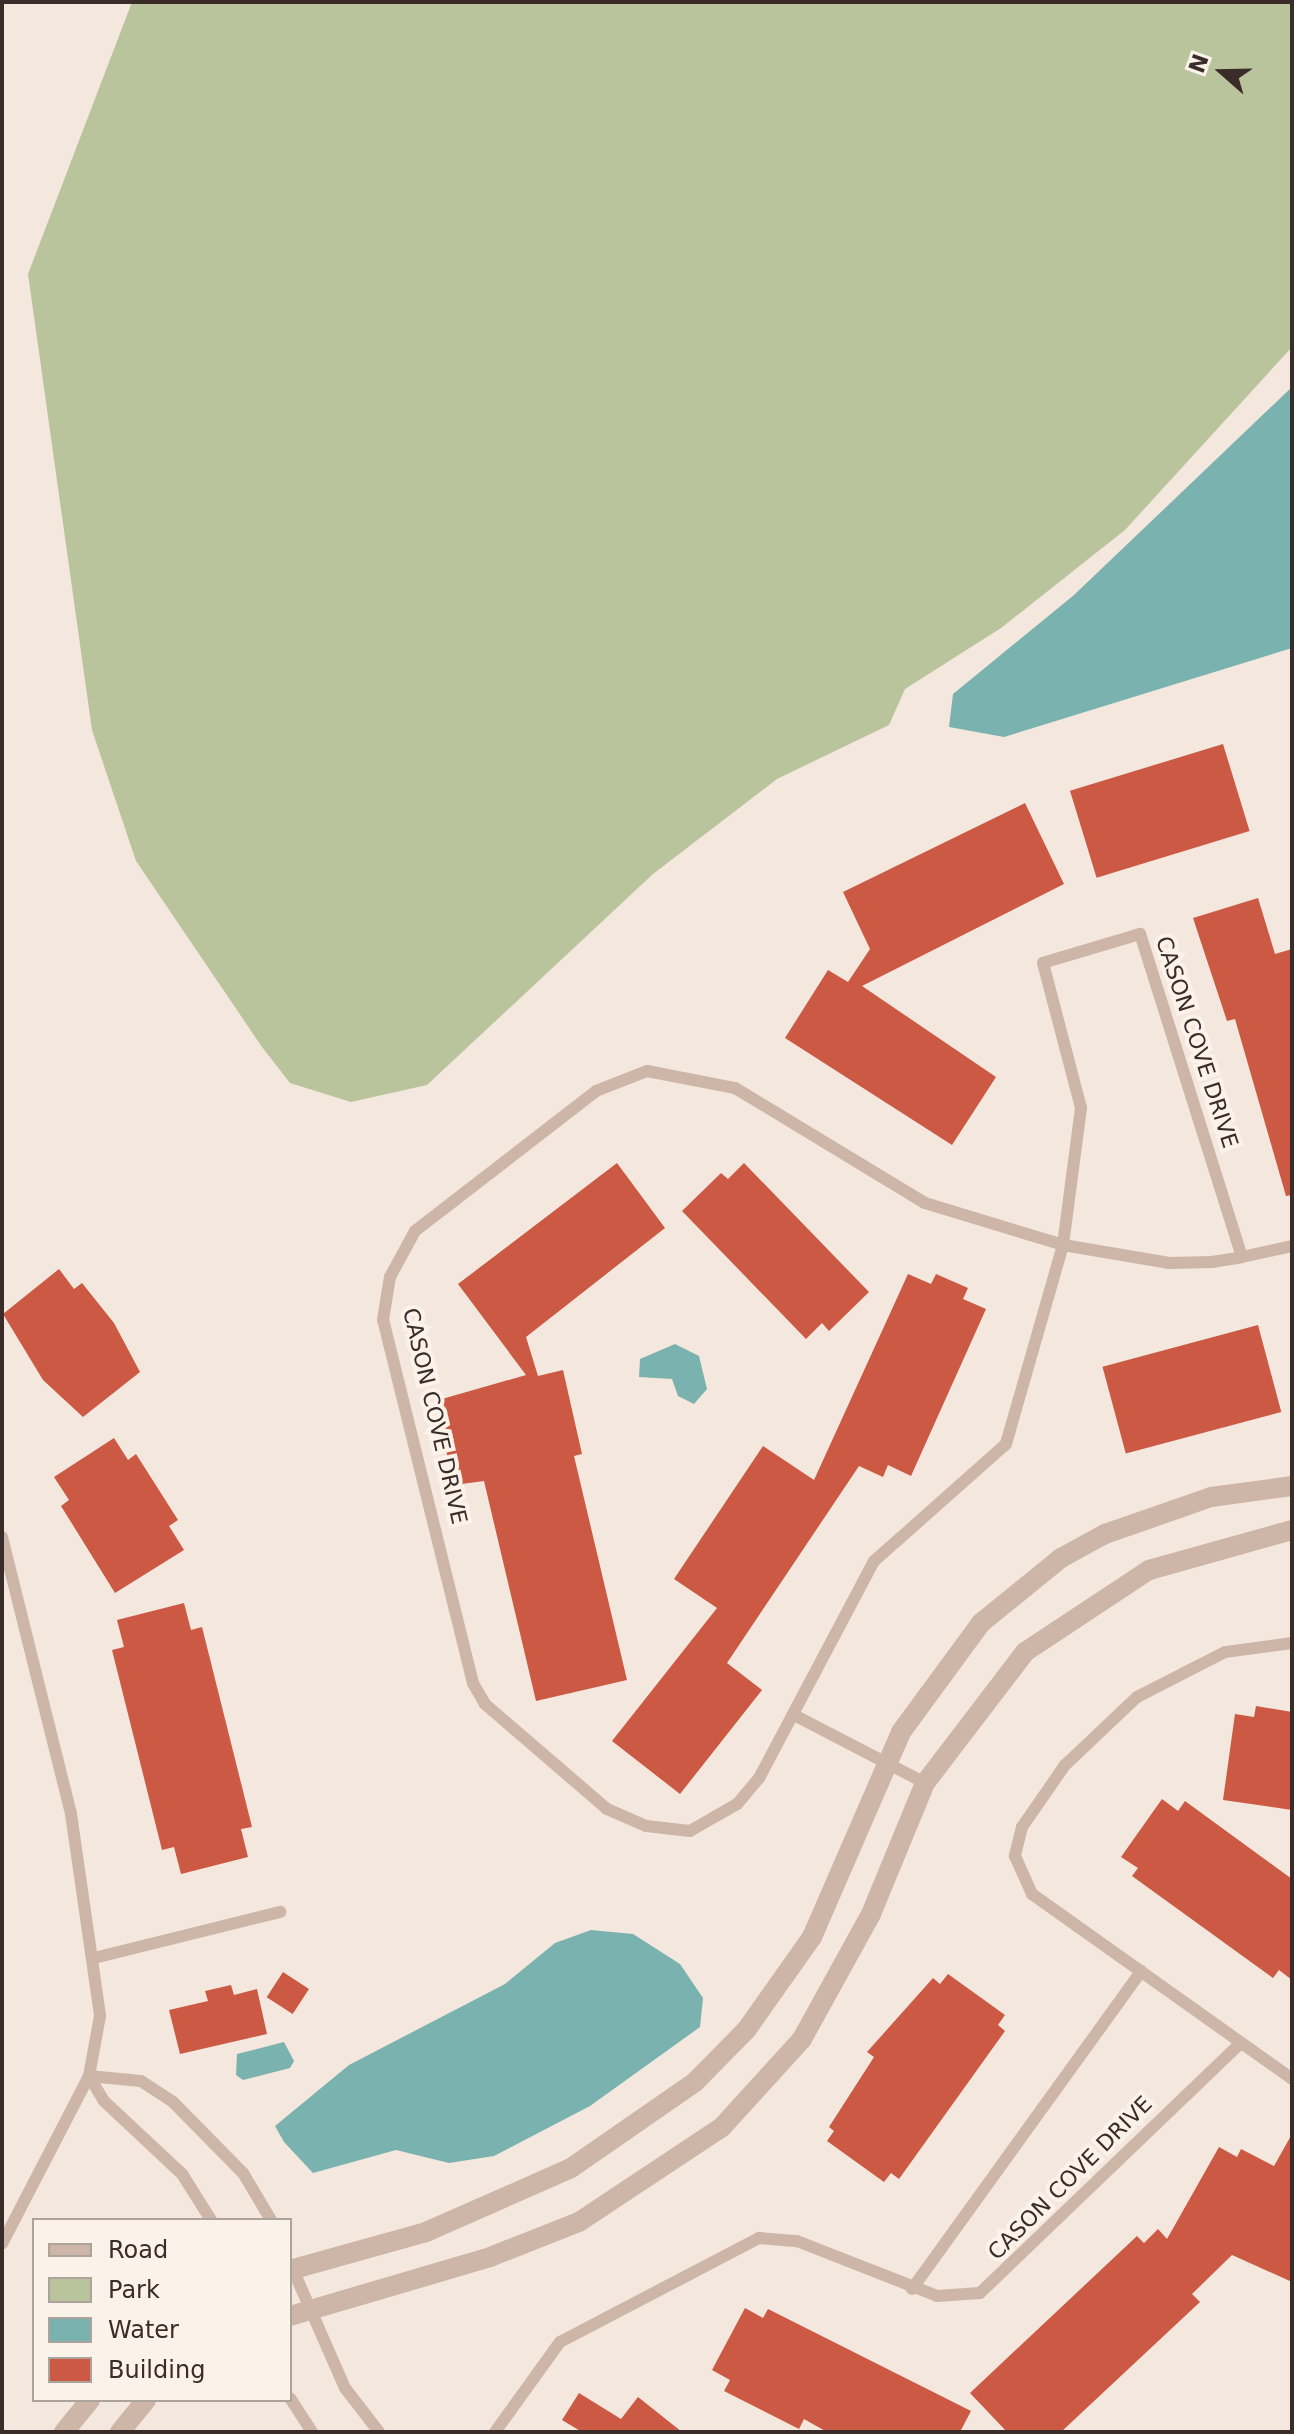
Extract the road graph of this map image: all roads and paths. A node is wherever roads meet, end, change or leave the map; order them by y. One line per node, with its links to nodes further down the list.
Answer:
1 (1063, 1245): 3 (lane, CASON COVE DRIVE); 3 (lane, CASON COVE DRIVE); 8 (lane, CASON COVE DRIVE); 8 (lane, CASON COVE DRIVE)
2 (1292, 1246): 3 (lane, CASON COVE DRIVE)
3 (1242, 1257)
4 (1292, 1486): 9 (street)
5 (1292, 1530): 10 (street)
6 (2, 1537): 12 (lane)
7 (1292, 1643): 13 (lane)
8 (794, 1715): 9 (lane)
9 (886, 1766): 10 (lane); 20 (street)
10 (925, 1783): 23 (street)
11 (280, 1912): 12 (lane)
12 (94, 1958): 15 (lane)
13 (1141, 1971): 14 (lane); 22 (lane, CASON COVE DRIVE)
14 (1241, 2043): 16 (lane); 22 (lane, CASON COVE DRIVE)
15 (89, 2076): 17 (lane); 18 (lane); 19 (lane)
16 (1292, 2079)
17 (210, 2218)
18 (270, 2218)
19 (2, 2244)
20 (292, 2267)
21 (292, 2269): 23 (lane)
22 (912, 2289): 28 (lane, CASON COVE DRIVE)
23 (310, 2309): 24 (street); 32 (lane)
24 (292, 2315)
25 (292, 2401): 31 (lane)
26 (88, 2402): 29 (street)
27 (144, 2402): 30 (street)
28 (500, 2429)
29 (64, 2432)
30 (120, 2432)
31 (312, 2432)
32 (379, 2432)

